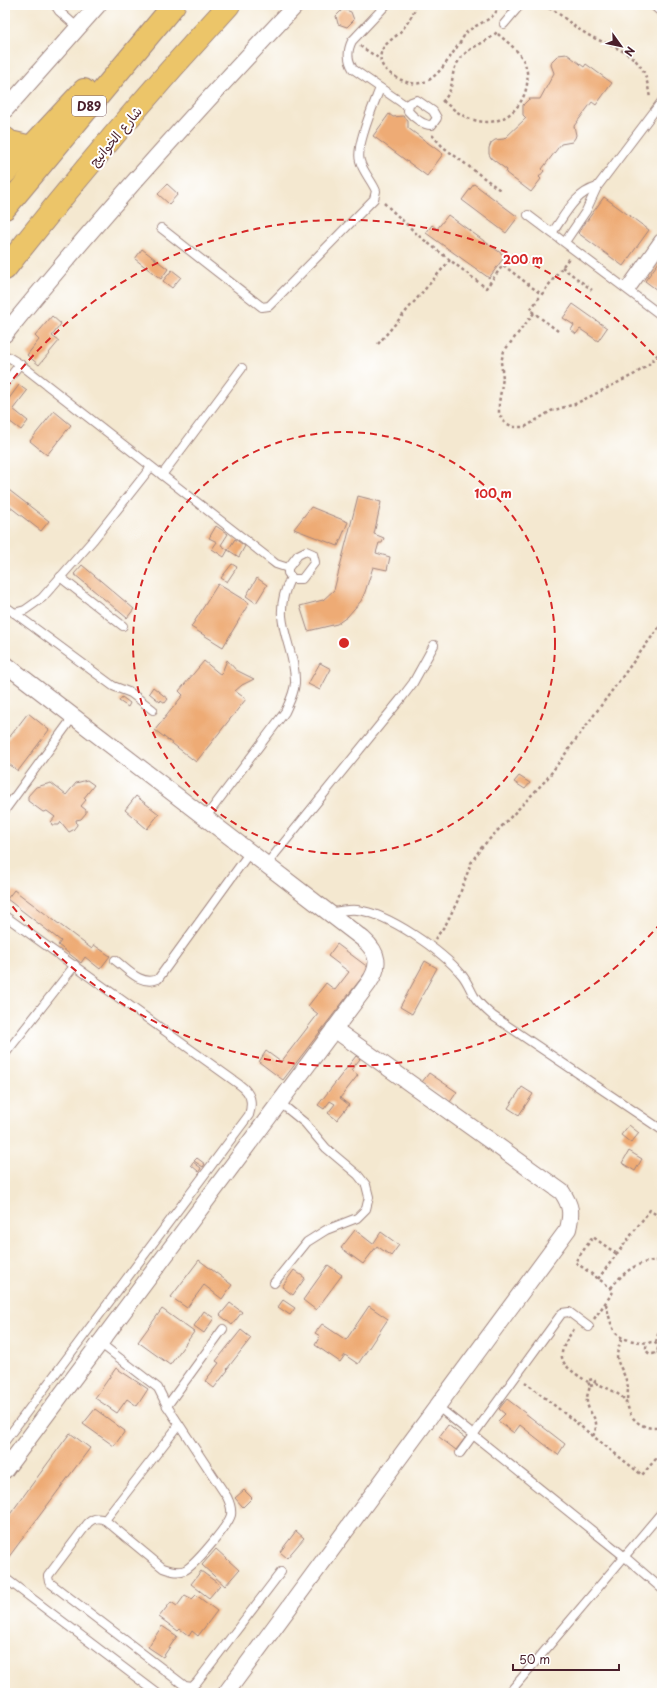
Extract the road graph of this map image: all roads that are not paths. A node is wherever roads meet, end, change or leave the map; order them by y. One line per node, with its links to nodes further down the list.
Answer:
1 (55, 5): 11 (lane)
2 (98, 5): 11 (street)
3 (174, 5): 12 (highway, D89)
4 (229, 5): 27 (highway, شارع الخوانيج)
5 (296, 5): 30 (street)
6 (520, 5): 10 (lane)
7 (653, 5): 9 (lane)
8 (384, 6): 13 (lane)
9 (662, 13)
10 (504, 24)
11 (78, 28): 15 (street)
12 (144, 39): 18 (highway); 21 (highway, D89)
13 (380, 88): 16 (lane); 23 (lane)
14 (662, 101): 20 (lane)
15 (7, 103)
16 (408, 107): 16 (lane)
17 (5, 138): 18 (highway)
18 (31, 147): 19 (highway)
19 (5, 173)
20 (597, 187): 24 (lane); 25 (lane)
21 (5, 208)
22 (528, 215): 24 (lane)
23 (161, 228)
24 (552, 233): 25 (lane)
25 (565, 242): 28 (lane)
26 (660, 243): 28 (lane)
27 (5, 269)
28 (627, 289): 29 (lane)
29 (662, 316)
30 (5, 334)
31 (5, 355): 32 (lane)
32 (20, 364): 34 (lane); 35 (lane)
33 (242, 368): 36 (lane)
34 (5, 383)
35 (151, 467): 36 (lane); 38 (lane)
36 (162, 475): 37 (lane)
37 (288, 568): 39 (lane); 39 (lane)
38 (60, 577): 41 (lane); 42 (lane)
39 (291, 577): 48 (lane)
40 (5, 606): 41 (lane)
41 (14, 612): 45 (lane)
42 (123, 626)
43 (434, 645): 50 (lane)
44 (5, 664): 46 (street)
45 (153, 710)
46 (73, 717): 47 (lane); 48 (street)
47 (5, 810)
48 (205, 818): 49 (street)
49 (250, 852): 50 (street); 53 (lane)
50 (266, 865): 51 (street)
51 (329, 913): 55 (street); 58 (lane)
52 (5, 916): 54 (lane)
53 (115, 960)
54 (75, 965): 56 (lane); 67 (lane)
55 (334, 1029): 57 (street); 64 (street)
56 (5, 1054)
57 (280, 1102): 59 (lane); 62 (street)
58 (662, 1130)
59 (274, 1283)
60 (589, 1327): 66 (lane)
61 (223, 1328): 63 (lane)
62 (100, 1343): 63 (lane); 69 (street)
63 (167, 1406): 65 (lane)
64 (437, 1406): 66 (lane); 77 (street)
65 (179, 1425): 71 (lane); 71 (lane)
66 (473, 1435): 68 (lane); 72 (lane)
67 (5, 1441)
68 (460, 1453)
69 (5, 1470)
70 (662, 1512): 72 (lane)
71 (105, 1520): 73 (lane)
72 (624, 1557): 75 (lane); 78 (lane)
73 (281, 1572)
74 (5, 1578): 76 (lane)
75 (662, 1589)
76 (157, 1693)
77 (226, 1693)
78 (509, 1693)

